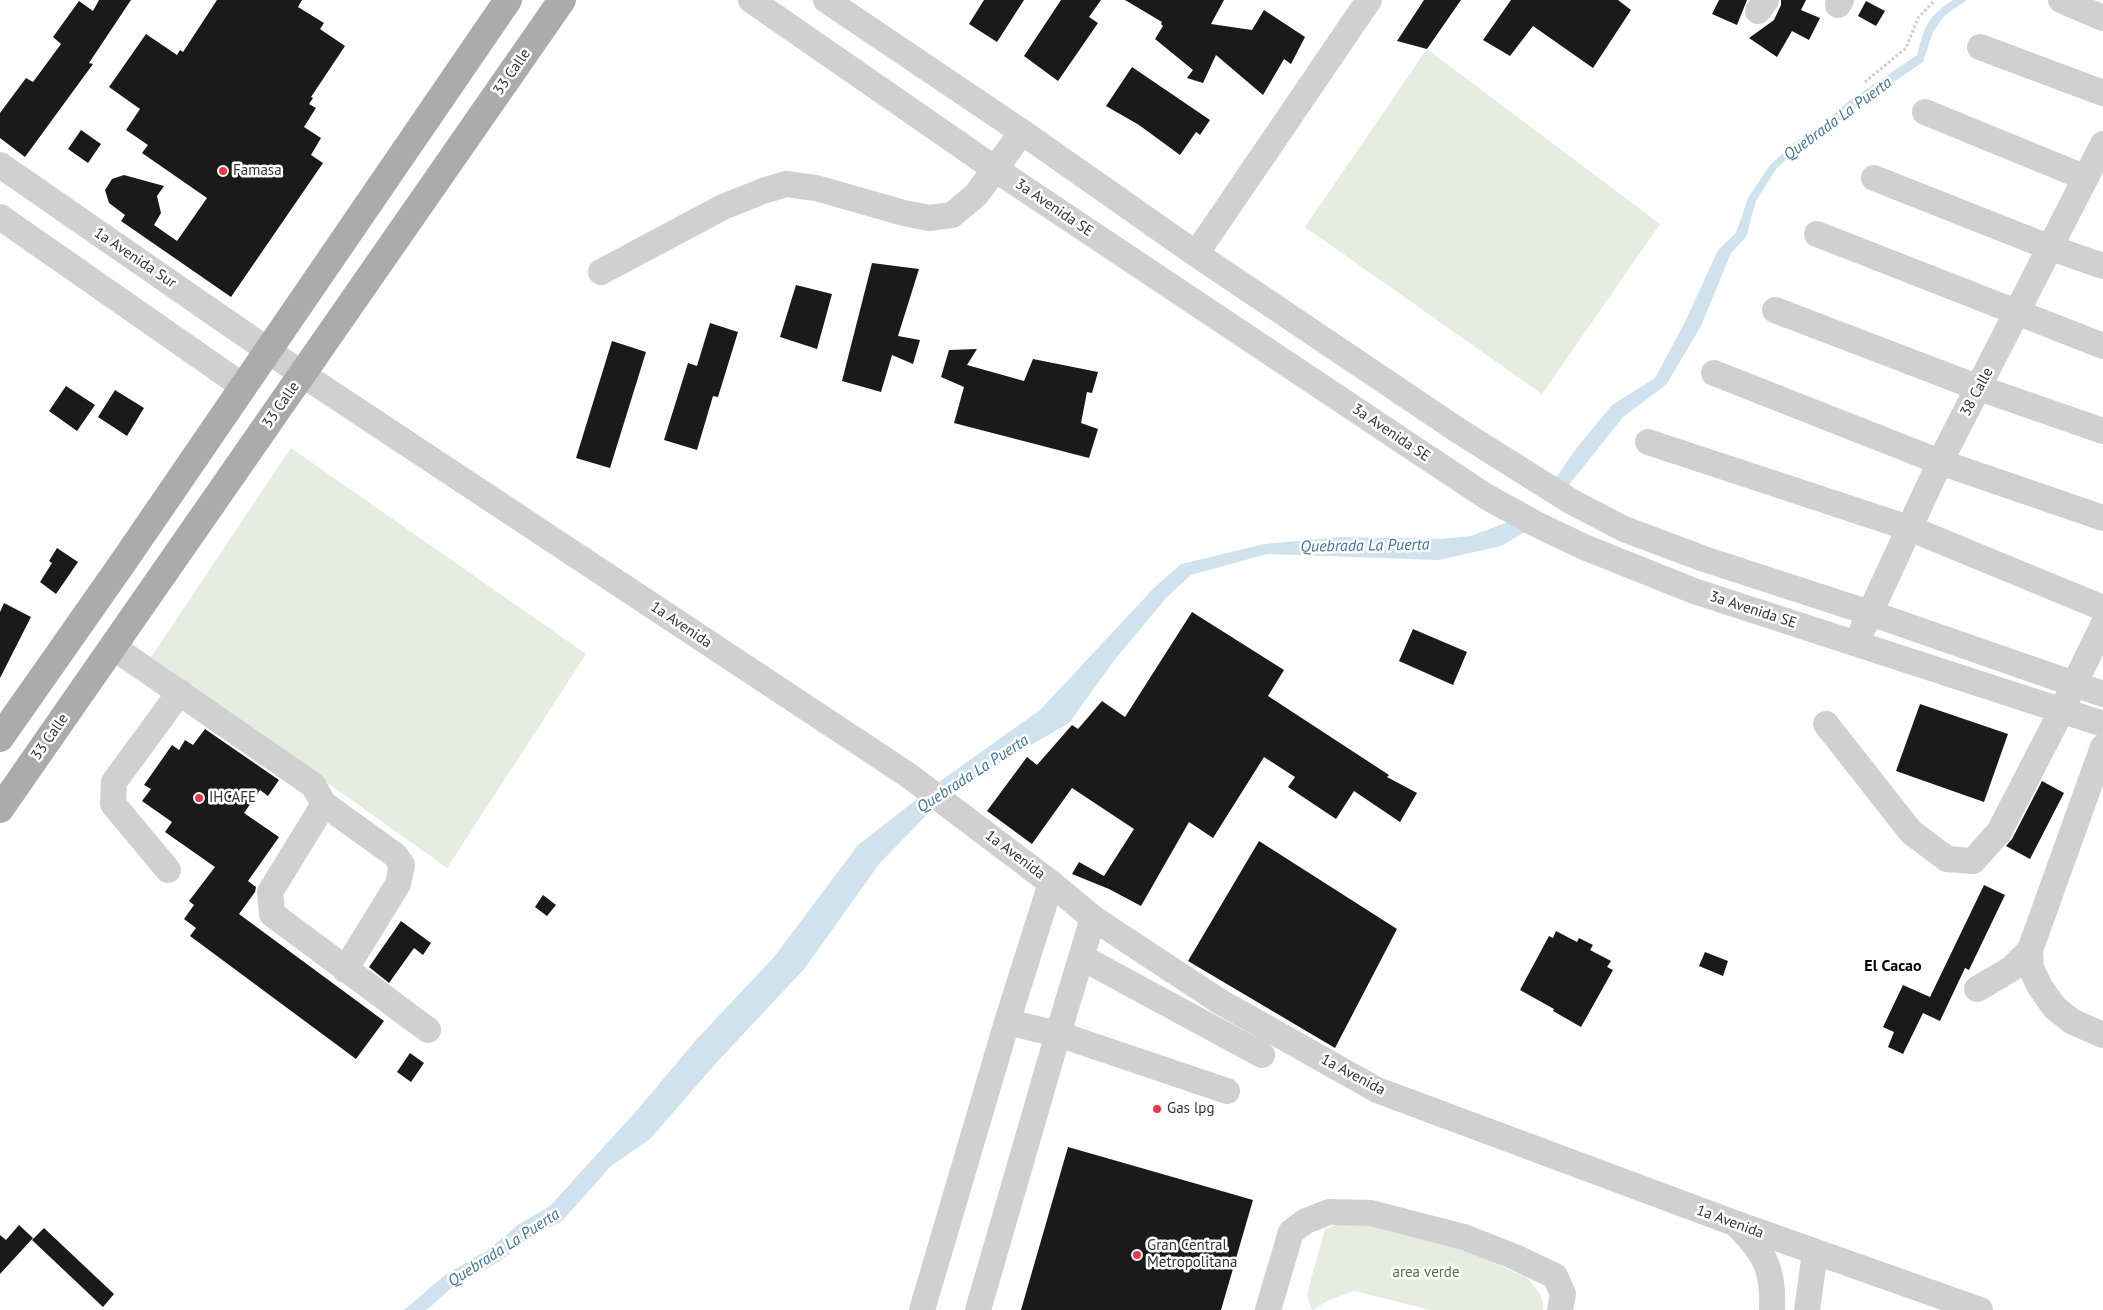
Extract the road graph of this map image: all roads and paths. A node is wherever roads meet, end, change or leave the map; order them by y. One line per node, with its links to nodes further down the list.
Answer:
1 (508, 0): 28 (main road)
2 (562, 0): 30 (main road, 33 Calle)
3 (751, 0): 16 (street, 3a Avenida SE)
4 (826, 0): 13 (street)
5 (1369, 0): 22 (street)
6 (1934, 0): 10 (path)
7 (2061, 0): 8 (street)
8 (2103, 18)
9 (1980, 47): 11 (street)
10 (1865, 82)
11 (2103, 92)
12 (1925, 112): 18 (street)
13 (1022, 132): 16 (street); 22 (street)
14 (2103, 144): 18 (street, 38 Calle)
15 (0, 165): 28 (street, 1a Avenida Sur)
16 (995, 169): 24 (street); 41 (street, 3a Avenida SE)
17 (1874, 178): 21 (street)
18 (2086, 178): 21 (street, 38 Calle)
19 (0, 217): 31 (street)
20 (1818, 234): 26 (street)
21 (2051, 248): 23 (street); 26 (street, 38 Calle)
22 (1196, 254): 39 (street)
23 (2103, 266)
24 (601, 272)
25 (1775, 310): 32 (street)
26 (2017, 314): 27 (street); 32 (street, 38 Calle)
27 (2103, 346)
28 (270, 350): 30 (street, 1a Avenida); 31 (main road)
29 (1714, 373): 35 (street)
30 (302, 374): 42 (main road, 33 Calle); 54 (street, 1a Avenida)
31 (244, 387): 49 (main road)
32 (1980, 388): 33 (street); 35 (street, 38 Calle)
33 (2103, 431)
34 (1648, 442): 37 (street)
35 (1940, 462): 36 (street); 37 (street, 38 Calle)
36 (2103, 518)
37 (1909, 528): 38 (street); 39 (street, 38 Calle)
38 (2103, 608)
39 (1870, 613): 41 (street, 38 Calle); 43 (street)
40 (2103, 625): 43 (street)
41 (1856, 642): 46 (street, 3a Avenida SE)
42 (112, 647): 44 (street); 52 (main road, 33 Calle)
43 (2075, 684): 45 (street); 46 (street)
44 (180, 692): 51 (street); 53 (street)
45 (2103, 694)
46 (2062, 710): 47 (street); 48 (street, 3a Avenida SE)
47 (1826, 724)
48 (2103, 724)
49 (0, 738)
50 (2103, 748): 56 (street)
51 (324, 804): 58 (street); 58 (street)
52 (0, 809)
53 (168, 870)
54 (1051, 883): 55 (street, 1a Avenida); 60 (street)
55 (1093, 918): 57 (street); 66 (street, 1a Avenida)
56 (2030, 950): 59 (street); 63 (street)
57 (1081, 957): 62 (street); 64 (street)
58 (345, 970): 61 (street)
59 (1977, 989)
60 (1007, 1022): 62 (street); 68 (street)
61 (428, 1030)
62 (1058, 1034): 65 (street); 69 (street)
63 (2103, 1035)
64 (1262, 1054)
65 (1227, 1091)
66 (1737, 1224): 67 (street, 1a Avenida); 72 (street)
67 (1815, 1252): 73 (street); 74 (street, 1a Avenida)
68 (922, 1310)
69 (978, 1310)
70 (1268, 1310): 71 (street)
71 (1560, 1310)
72 (1772, 1310)
73 (1806, 1310)
74 (1980, 1310)

